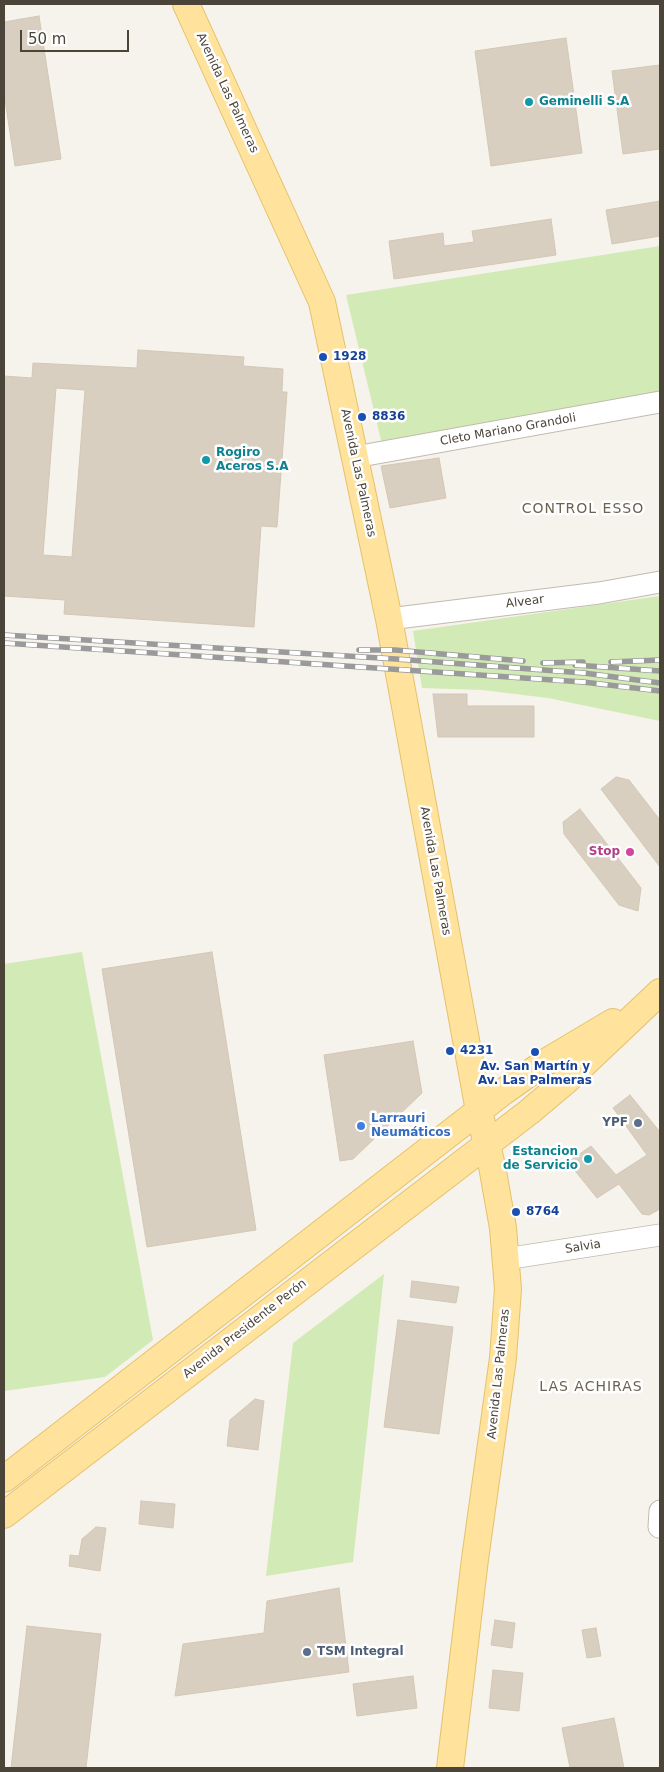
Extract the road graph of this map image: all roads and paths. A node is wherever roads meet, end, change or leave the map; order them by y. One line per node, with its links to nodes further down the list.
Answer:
1 (186, 4): 3 (main road, Avenida Las Palmeras)
2 (660, 402): 3 (street, Cleto Mariano Grandoli)
3 (355, 457): 5 (main road, Avenida Las Palmeras)
4 (660, 582): 5 (street, Alvear)
5 (389, 619): 7 (main road, Avenida Las Palmeras)
6 (655, 996): 7 (main road); 8 (main road, Avenida Presidente Perón)
7 (480, 1111): 8 (main road, Avenida Las Palmeras); 11 (main road)
8 (487, 1143): 10 (main road, Avenida Las Palmeras); 12 (main road, Avenida Presidente Perón)
9 (660, 1235): 10 (street, Salvia)
10 (506, 1259): 13 (main road, Avenida Las Palmeras)
11 (4, 1479)
12 (4, 1515)
13 (450, 1768)

